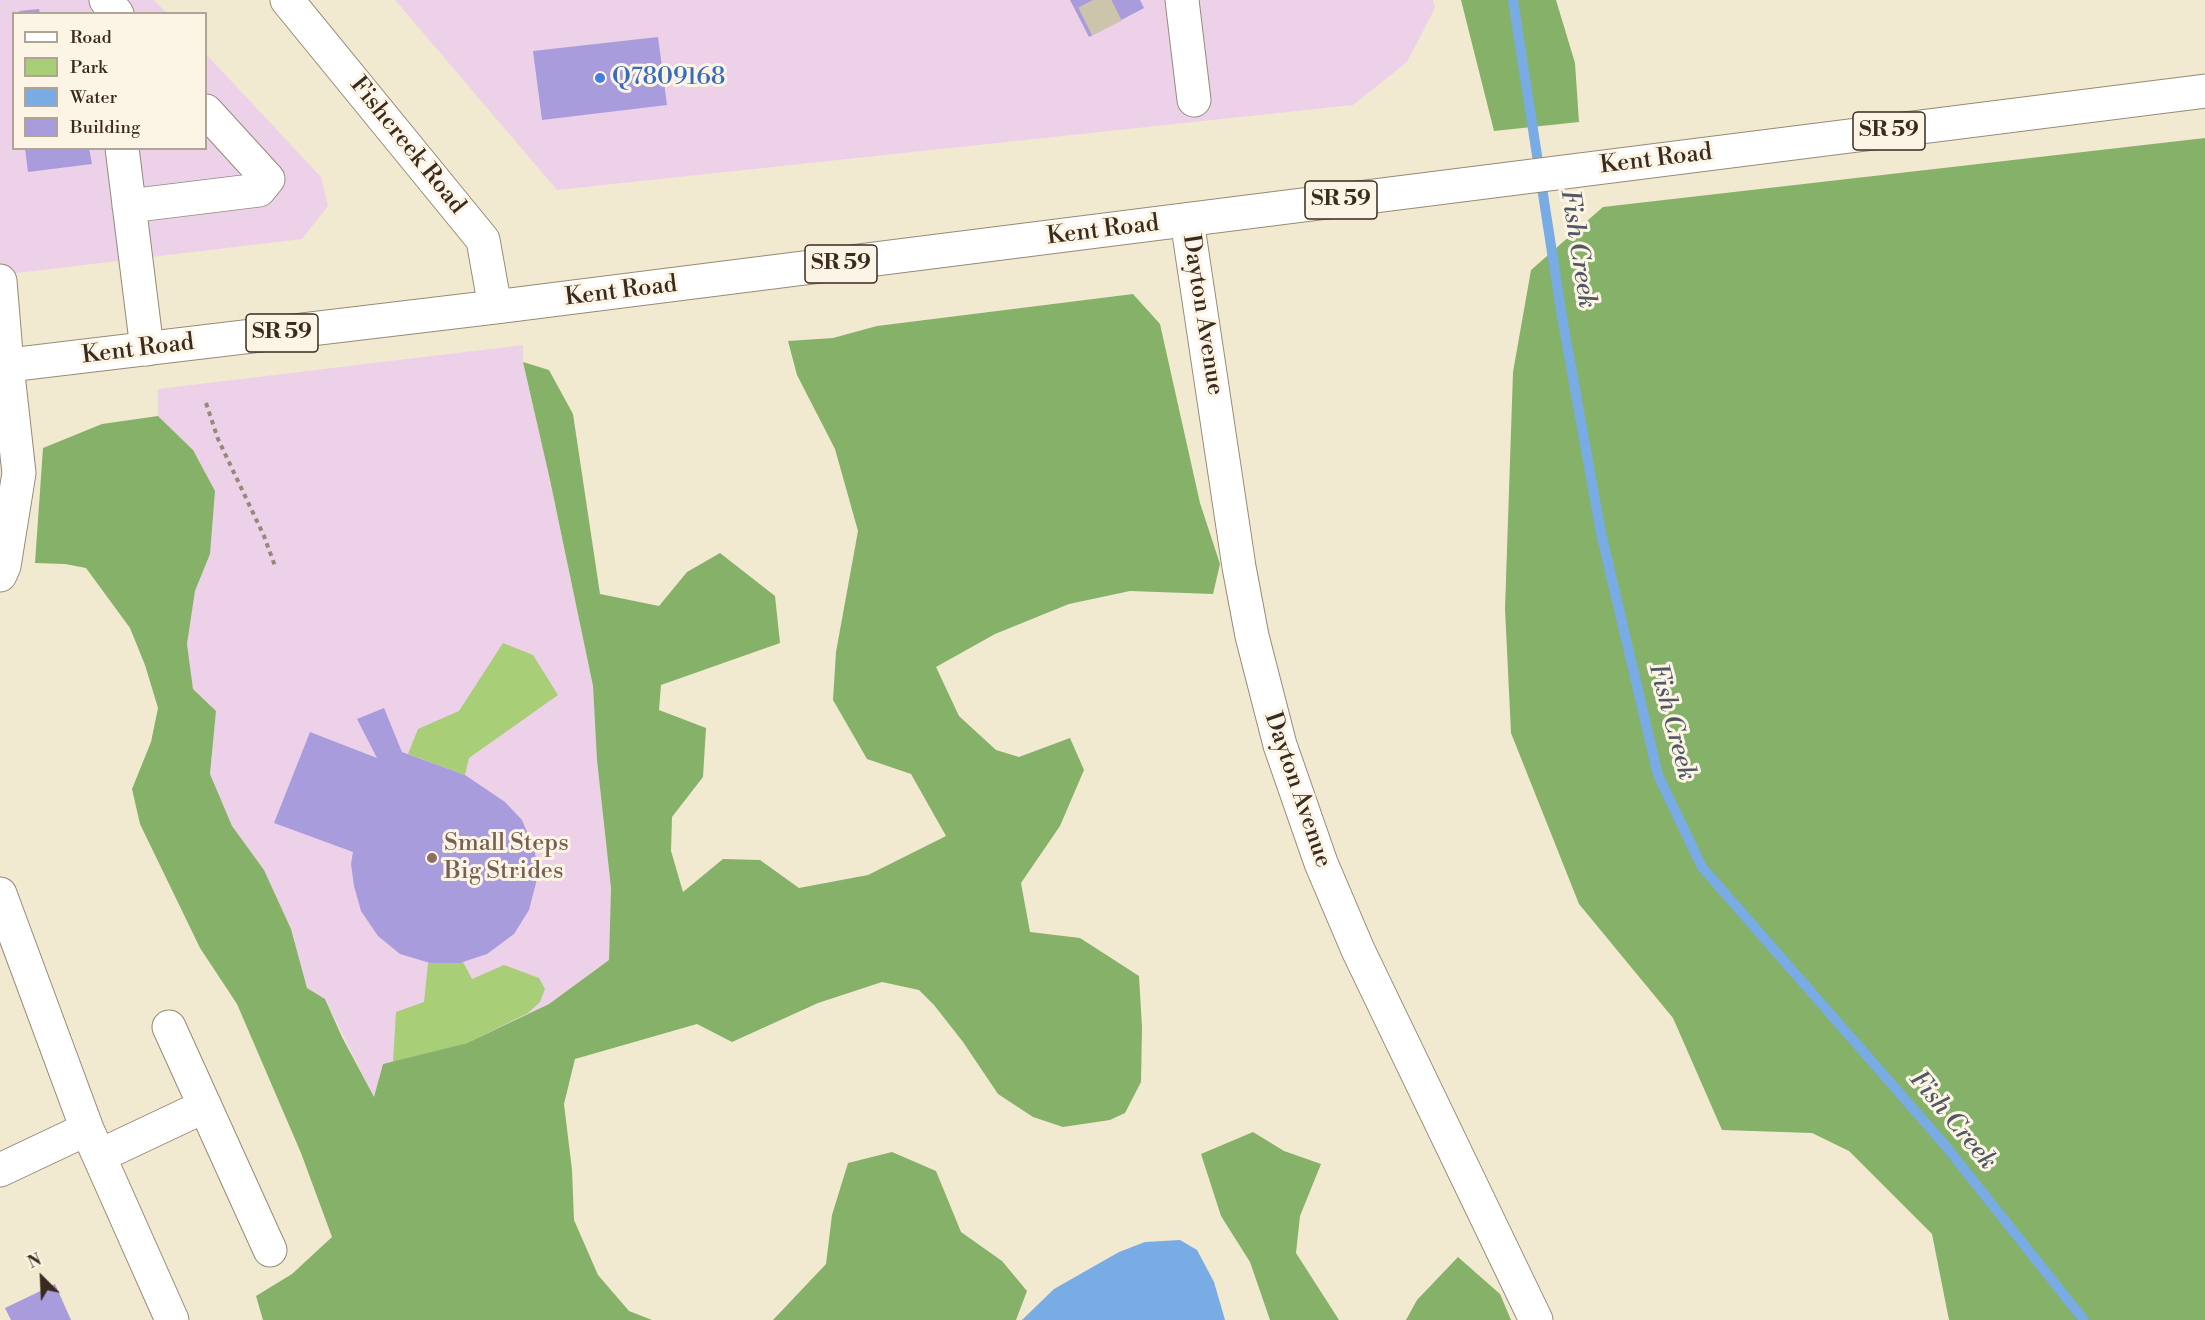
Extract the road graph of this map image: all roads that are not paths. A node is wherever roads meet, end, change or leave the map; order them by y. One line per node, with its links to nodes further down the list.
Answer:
1 (106, 0): 4 (main road)
2 (286, 0): 12 (main road, Fishcreek Road)
3 (1182, 0): 6 (main road)
4 (115, 12)
5 (2205, 91): 10 (main road, Kent Road / SR 59)
6 (1194, 100)
7 (207, 112): 9 (main road)
8 (122, 150): 9 (main road)
9 (129, 206): 13 (main road)
10 (1187, 220): 12 (main road, Kent Road / SR 59); 23 (main road, Dayton Avenue)
11 (0, 280): 14 (main road)
12 (495, 307): 13 (main road, Kent Road / SR 59)
13 (147, 349): 14 (main road, Kent Road / SR 59)
14 (3, 365): 15 (main road)
15 (0, 575)
16 (0, 894): 19 (main road)
17 (169, 1027): 18 (main road)
18 (205, 1106): 19 (main road); 21 (main road)
19 (93, 1142): 20 (main road); 22 (main road)
20 (0, 1170)
21 (270, 1250)
22 (172, 1320)
23 (1536, 1320)

